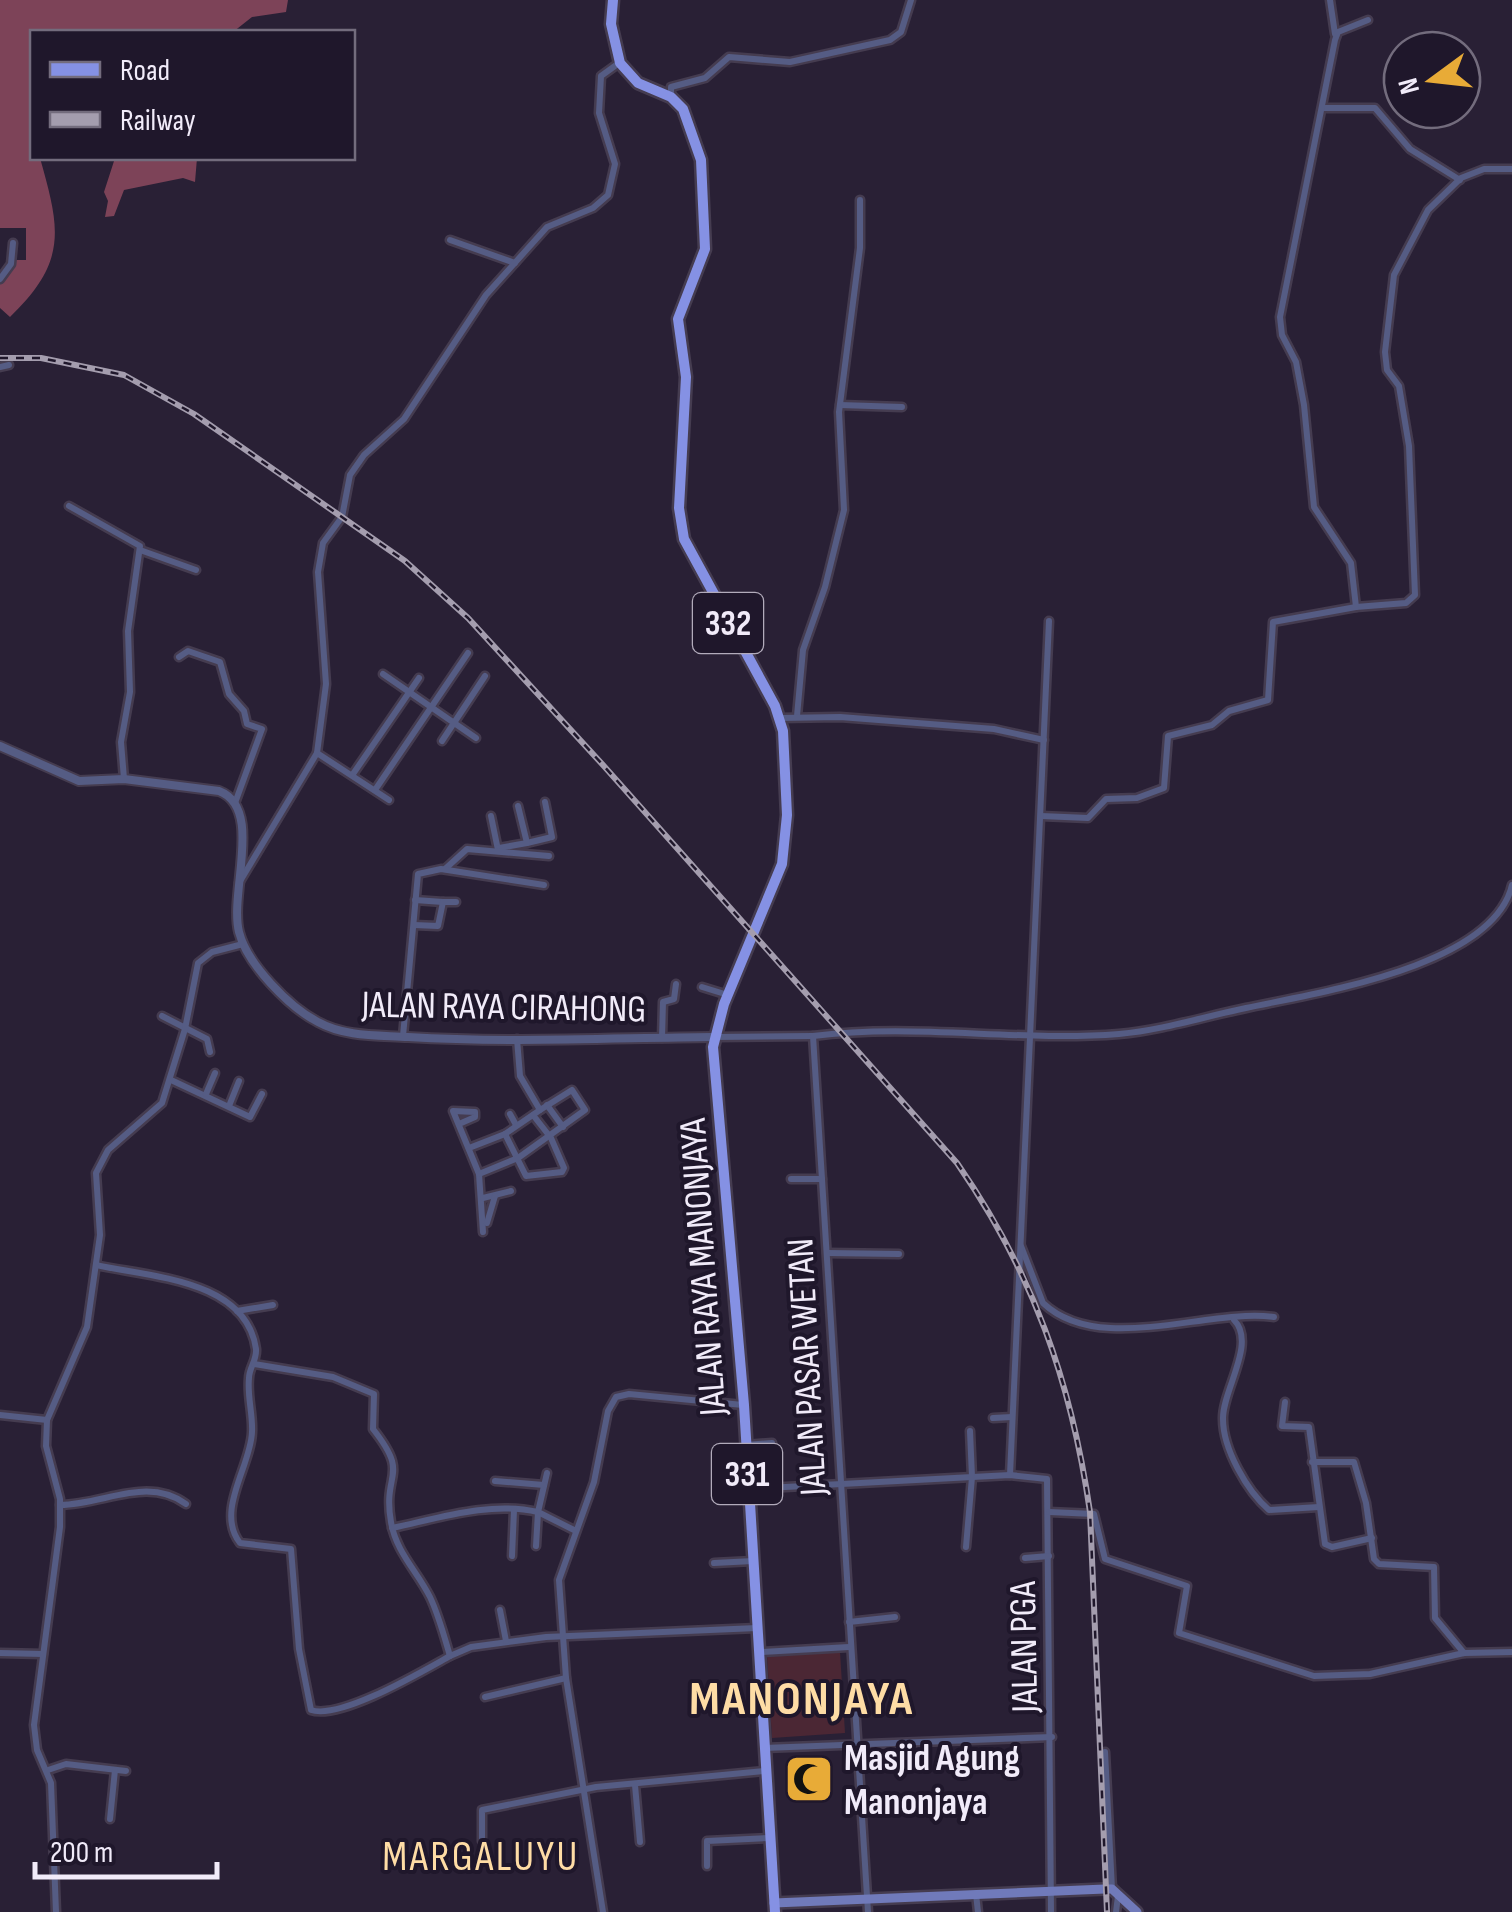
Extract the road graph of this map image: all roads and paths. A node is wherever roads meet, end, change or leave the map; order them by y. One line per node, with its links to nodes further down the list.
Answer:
1 (613, 0): 6 (main road)
2 (911, 0): 7 (street)
3 (1330, 0): 5 (street)
4 (1368, 20): 5 (street)
5 (1335, 40): 8 (street)
6 (620, 63): 7 (main road); 14 (street)
7 (670, 96): 31 (main road, 332)
8 (1324, 108): 10 (street); 21 (street)
9 (1512, 169): 10 (street)
10 (1460, 180): 21 (street)
11 (860, 200): 16 (street)
12 (450, 240): 14 (street)
13 (13, 243): 15 (street)
14 (515, 263): 37 (street)
15 (0, 279)
16 (840, 406): 17 (street); 30 (street)
17 (902, 407)
18 (69, 506): 19 (street)
19 (140, 550): 20 (street); 39 (street)
20 (196, 570)
21 (1356, 607): 46 (street)
22 (1049, 621): 34 (street)
23 (468, 653): 29 (street)
24 (179, 657): 43 (street)
25 (383, 674): 28 (street)
26 (485, 676): 32 (street)
27 (419, 678): 28 (street)
28 (410, 692): 29 (street); 38 (street)
29 (432, 707): 32 (street); 40 (street)
30 (796, 716): 31 (street); 34 (street)
31 (780, 718): 61 (main road, 332)
32 (454, 723): 33 (street); 35 (street)
33 (476, 738)
34 (1044, 740): 46 (street)
35 (442, 741)
36 (0, 746): 39 (street)
37 (317, 753): 38 (street); 53 (street)
38 (353, 774): 40 (street)
39 (124, 779): 43 (street)
40 (375, 790): 41 (street)
41 (389, 800)
42 (544, 802): 47 (street)
43 (235, 803): 53 (street)
44 (518, 806): 47 (street)
45 (491, 816): 48 (street)
46 (1042, 816): 64 (street)
47 (527, 844): 48 (street)
48 (498, 850): 49 (street); 50 (street)
49 (549, 856)
50 (445, 869): 51 (street); 54 (street)
51 (544, 885)
52 (1512, 885): 64 (street)
53 (236, 887): 58 (street)
54 (414, 900): 55 (street); 57 (street)
55 (443, 902): 56 (street); 57 (street)
56 (456, 902)
57 (414, 924): 65 (street)
58 (243, 944): 63 (street); 65 (street, JALAN RAYA CIRAHONG)
59 (676, 984): 68 (street)
60 (702, 988): 61 (street)
61 (728, 995): 67 (main road, 332)
62 (162, 1016): 63 (street)
63 (185, 1029): 70 (street); 72 (street)
64 (1030, 1034): 66 (street); 92 (street)
65 (403, 1036): 69 (street, JALAN RAYA CIRAHONG)
66 (813, 1036): 67 (street); 88 (street, JALAN PASAR WETAN)
67 (713, 1037): 68 (street, JALAN RAYA CIRAHONG); 102 (main road, JALAN RAYA MANONJAYA / 331)
68 (662, 1038): 69 (street, JALAN RAYA CIRAHONG)
69 (516, 1039): 77 (street)
70 (210, 1052)
71 (215, 1073): 74 (street)
72 (171, 1080): 74 (street); 95 (street)
73 (239, 1081): 76 (street)
74 (206, 1094): 76 (street)
75 (262, 1094): 76 (street)
76 (229, 1106)
77 (540, 1110): 80 (street); 81 (street); 81 (street); 83 (street)
78 (510, 1114): 80 (street)
79 (459, 1124): 84 (street)
80 (516, 1125): 82 (street)
81 (563, 1127): 83 (street)
82 (505, 1134): 84 (street); 85 (street)
83 (551, 1138): 85 (street); 85 (street)
84 (470, 1148): 86 (street)
85 (518, 1158): 86 (street)
86 (478, 1174): 91 (street)
87 (791, 1179): 88 (street)
88 (822, 1179): 93 (street, JALAN PASAR WETAN)
89 (511, 1191): 90 (street)
90 (495, 1196): 91 (street); 91 (street)
91 (483, 1198)
92 (1020, 1245): 99 (street); 104 (street)
93 (827, 1253): 94 (street); 115 (street, JALAN PASAR WETAN)
94 (899, 1254)
95 (96, 1265): 97 (street); 106 (street)
96 (273, 1305): 97 (street)
97 (237, 1311): 100 (street)
98 (1274, 1317): 99 (street)
99 (1233, 1319): 120 (street)
100 (254, 1364): 124 (street); 146 (street)
101 (1285, 1402): 110 (street)
102 (744, 1405): 109 (main road, JALAN RAYA MANONJAYA / 331); 125 (street)
103 (0, 1415): 106 (street)
104 (1012, 1417): 105 (street); 112 (street)
105 (992, 1418)
106 (46, 1420): 119 (street)
107 (970, 1431): 113 (street)
108 (772, 1444): 109 (street)
109 (745, 1445): 117 (main road, JALAN RAYA MANONJAYA / 331)
110 (1312, 1462): 120 (street); 126 (street)
111 (547, 1472): 116 (street)
112 (1010, 1475): 113 (street); 123 (street, JALAN PGA)
113 (972, 1477): 115 (street); 128 (street)
114 (495, 1481): 116 (street)
115 (840, 1484): 117 (street); 136 (street, JALAN PASAR WETAN)
116 (544, 1485): 122 (street)
117 (748, 1488): 132 (main road, JALAN RAYA MANONJAYA / 331)
118 (186, 1504): 119 (street)
119 (60, 1505): 144 (street)
120 (1319, 1507): 126 (street)
121 (514, 1510): 122 (street); 124 (street); 129 (street)
122 (538, 1512): 125 (street); 127 (street)
123 (1049, 1512): 130 (street, JALAN PGA); 145 (street)
124 (392, 1528): 146 (street)
125 (574, 1530): 138 (street)
126 (1372, 1538): 145 (street)
127 (536, 1546)
128 (966, 1547)
129 (512, 1556)
130 (1049, 1556): 131 (street); 149 (street, JALAN PGA)
131 (1025, 1558)
132 (753, 1560): 133 (street); 137 (main road, JALAN RAYA MANONJAYA / 331)
133 (714, 1563)
134 (500, 1610): 139 (street)
135 (896, 1617): 136 (street)
136 (849, 1622): 140 (street, JALAN PASAR WETAN)
137 (758, 1628): 138 (street); 141 (main road, JALAN RAYA MANONJAYA / 331)
138 (562, 1639): 139 (street); 147 (street)
139 (506, 1642): 146 (street)
140 (849, 1647): 141 (street); 150 (street, JALAN PASAR WETAN)
141 (760, 1652): 151 (main road, JALAN RAYA MANONJAYA / 331)
142 (1512, 1652): 145 (street)
143 (0, 1653): 144 (street)
144 (43, 1654): 153 (street)
145 (1464, 1654)
146 (450, 1656)
147 (566, 1678): 148 (street); 158 (street)
148 (485, 1698)
149 (1052, 1737): 150 (street); 164 (street, JALAN PGA)
150 (856, 1743): 151 (street); 167 (street, JALAN PASAR WETAN)
151 (764, 1748): 156 (main road, JALAN RAYA MANONJAYA / 331)
152 (1105, 1752): 165 (street)
153 (48, 1770): 154 (street); 169 (street)
154 (115, 1770): 155 (street); 159 (street)
155 (126, 1771)
156 (765, 1771): 157 (street); 160 (main road, JALAN RAYA MANONJAYA / 331)
157 (635, 1784): 158 (street); 162 (street)
158 (583, 1789): 161 (street); 170 (street)
159 (110, 1818)
160 (769, 1838): 163 (street); 168 (main road, JALAN RAYA MANONJAYA / 331)
161 (482, 1841)
162 (640, 1842)
163 (708, 1866)
164 (1052, 1889): 165 (main road); 166 (main road); 173 (street, JALAN PGA)
165 (1115, 1892): 174 (street); 175 (main road)
166 (976, 1893): 167 (main road); 172 (street)
167 (867, 1898): 168 (main road); 171 (street, JALAN PASAR WETAN)
168 (775, 1907)
169 (56, 1912)
170 (604, 1912)
171 (868, 1912)
172 (978, 1912)
173 (1052, 1912)
174 (1116, 1912)
175 (1136, 1912)

